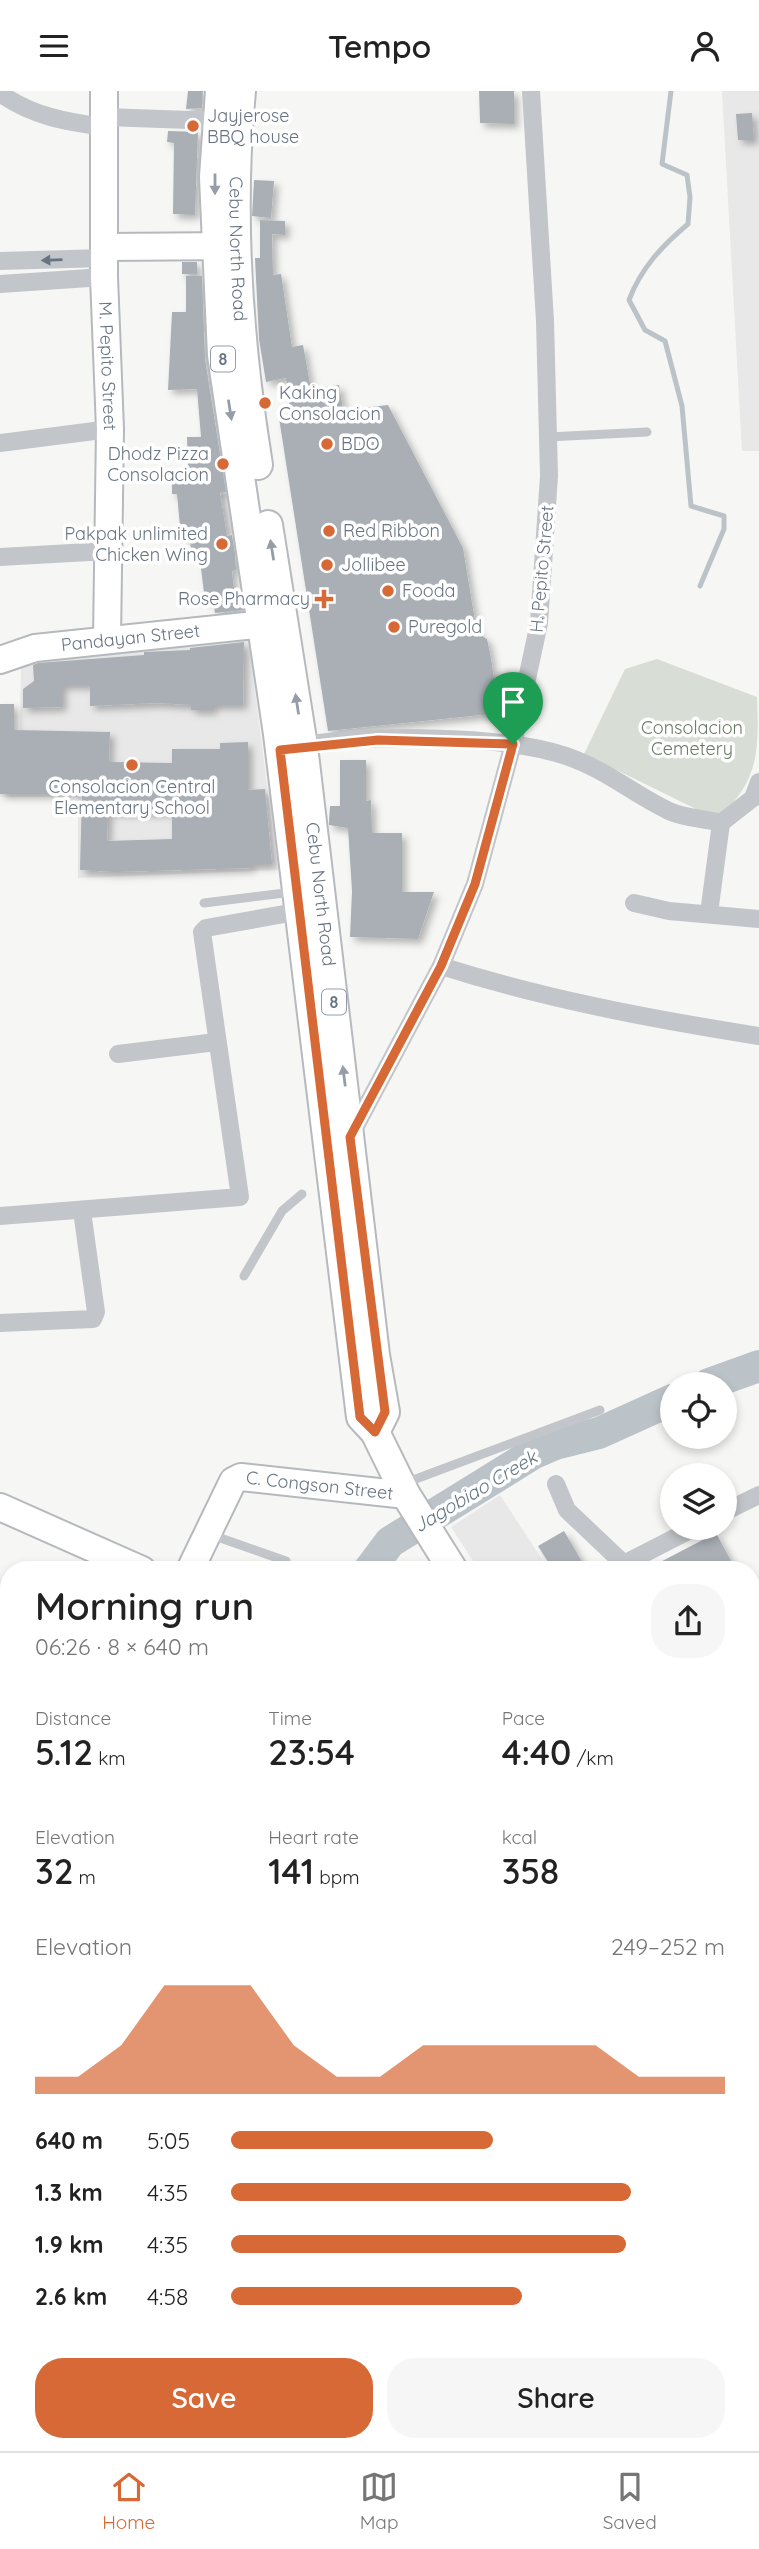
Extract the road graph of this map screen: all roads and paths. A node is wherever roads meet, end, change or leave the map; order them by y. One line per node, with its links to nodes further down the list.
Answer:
1 (104, 91): 7 (street, M. Pepito Street)
2 (220, 91): 6 (main road, Cebu North Road / 8)
3 (241, 91): 8 (main road, Cebu North Road / 8)
4 (531, 91): 14 (street, H. Pepito Street)
5 (0, 93): 7 (street)
6 (218, 121): 7 (street); 8 (main road, Cebu North Road / 8, one-way to 8)
7 (105, 122): 10 (street, M. Pepito Street)
8 (225, 246): 10 (street); 18 (main road, Cebu North Road / 8, one-way to 18); 22 (main road, Cebu North Road / 8, one-way to 8)
9 (0, 261): 10 (street, one-way to 9)
10 (105, 261): 11 (street); 12 (street, M. Pepito Street)
11 (0, 284)
12 (110, 429): 15 (street); 16 (street, M. Pepito Street)
13 (647, 432): 14 (lane)
14 (548, 437): 21 (street, H. Pepito Street)
15 (0, 443)
16 (107, 551): 17 (street); 19 (street, M. Pepito Street)
17 (0, 557)
18 (264, 624): 19 (street, Pandayan Street); 22 (main road, Cebu North Road / 8)
19 (107, 639): 20 (street, Pandayan Street)
20 (0, 660)
21 (513, 744): 22 (street); 24 (street); 30 (street, H. Pepito Street)
22 (292, 748): 25 (main road, Cebu North Road / 8); 34 (main road, Cebu North Road / 8, one-way to 22)
23 (759, 782): 24 (street)
24 (721, 823): 28 (street)
25 (299, 901): 26 (lane); 32 (street); 41 (main road, Cebu North Road / 8)
26 (204, 903)
27 (634, 903): 28 (street)
28 (709, 913): 29 (street)
29 (759, 919)
30 (441, 966): 31 (street); 34 (street, H. Pepito Street)
31 (759, 1036)
32 (216, 1042): 33 (street); 36 (street)
33 (118, 1053)
34 (350, 1137): 41 (main road, Cebu North Road / 8)
35 (302, 1194): 38 (lane)
36 (82, 1211): 37 (street); 39 (street)
37 (0, 1216)
38 (244, 1276)
39 (0, 1323)
40 (600, 1410): 44 (lane)
41 (375, 1432): 44 (main road, 8)
42 (556, 1484): 53 (street)
43 (759, 1495): 45 (street)
44 (412, 1505): 47 (street, C. Congson Street); 52 (main road, 8)
45 (737, 1506)
46 (0, 1507): 49 (street)
47 (207, 1533): 50 (street); 51 (lane)
48 (671, 1540): 54 (street)
49 (105, 1561)
50 (194, 1561)
51 (286, 1561)
52 (447, 1561)
53 (613, 1561)
54 (630, 1561)

